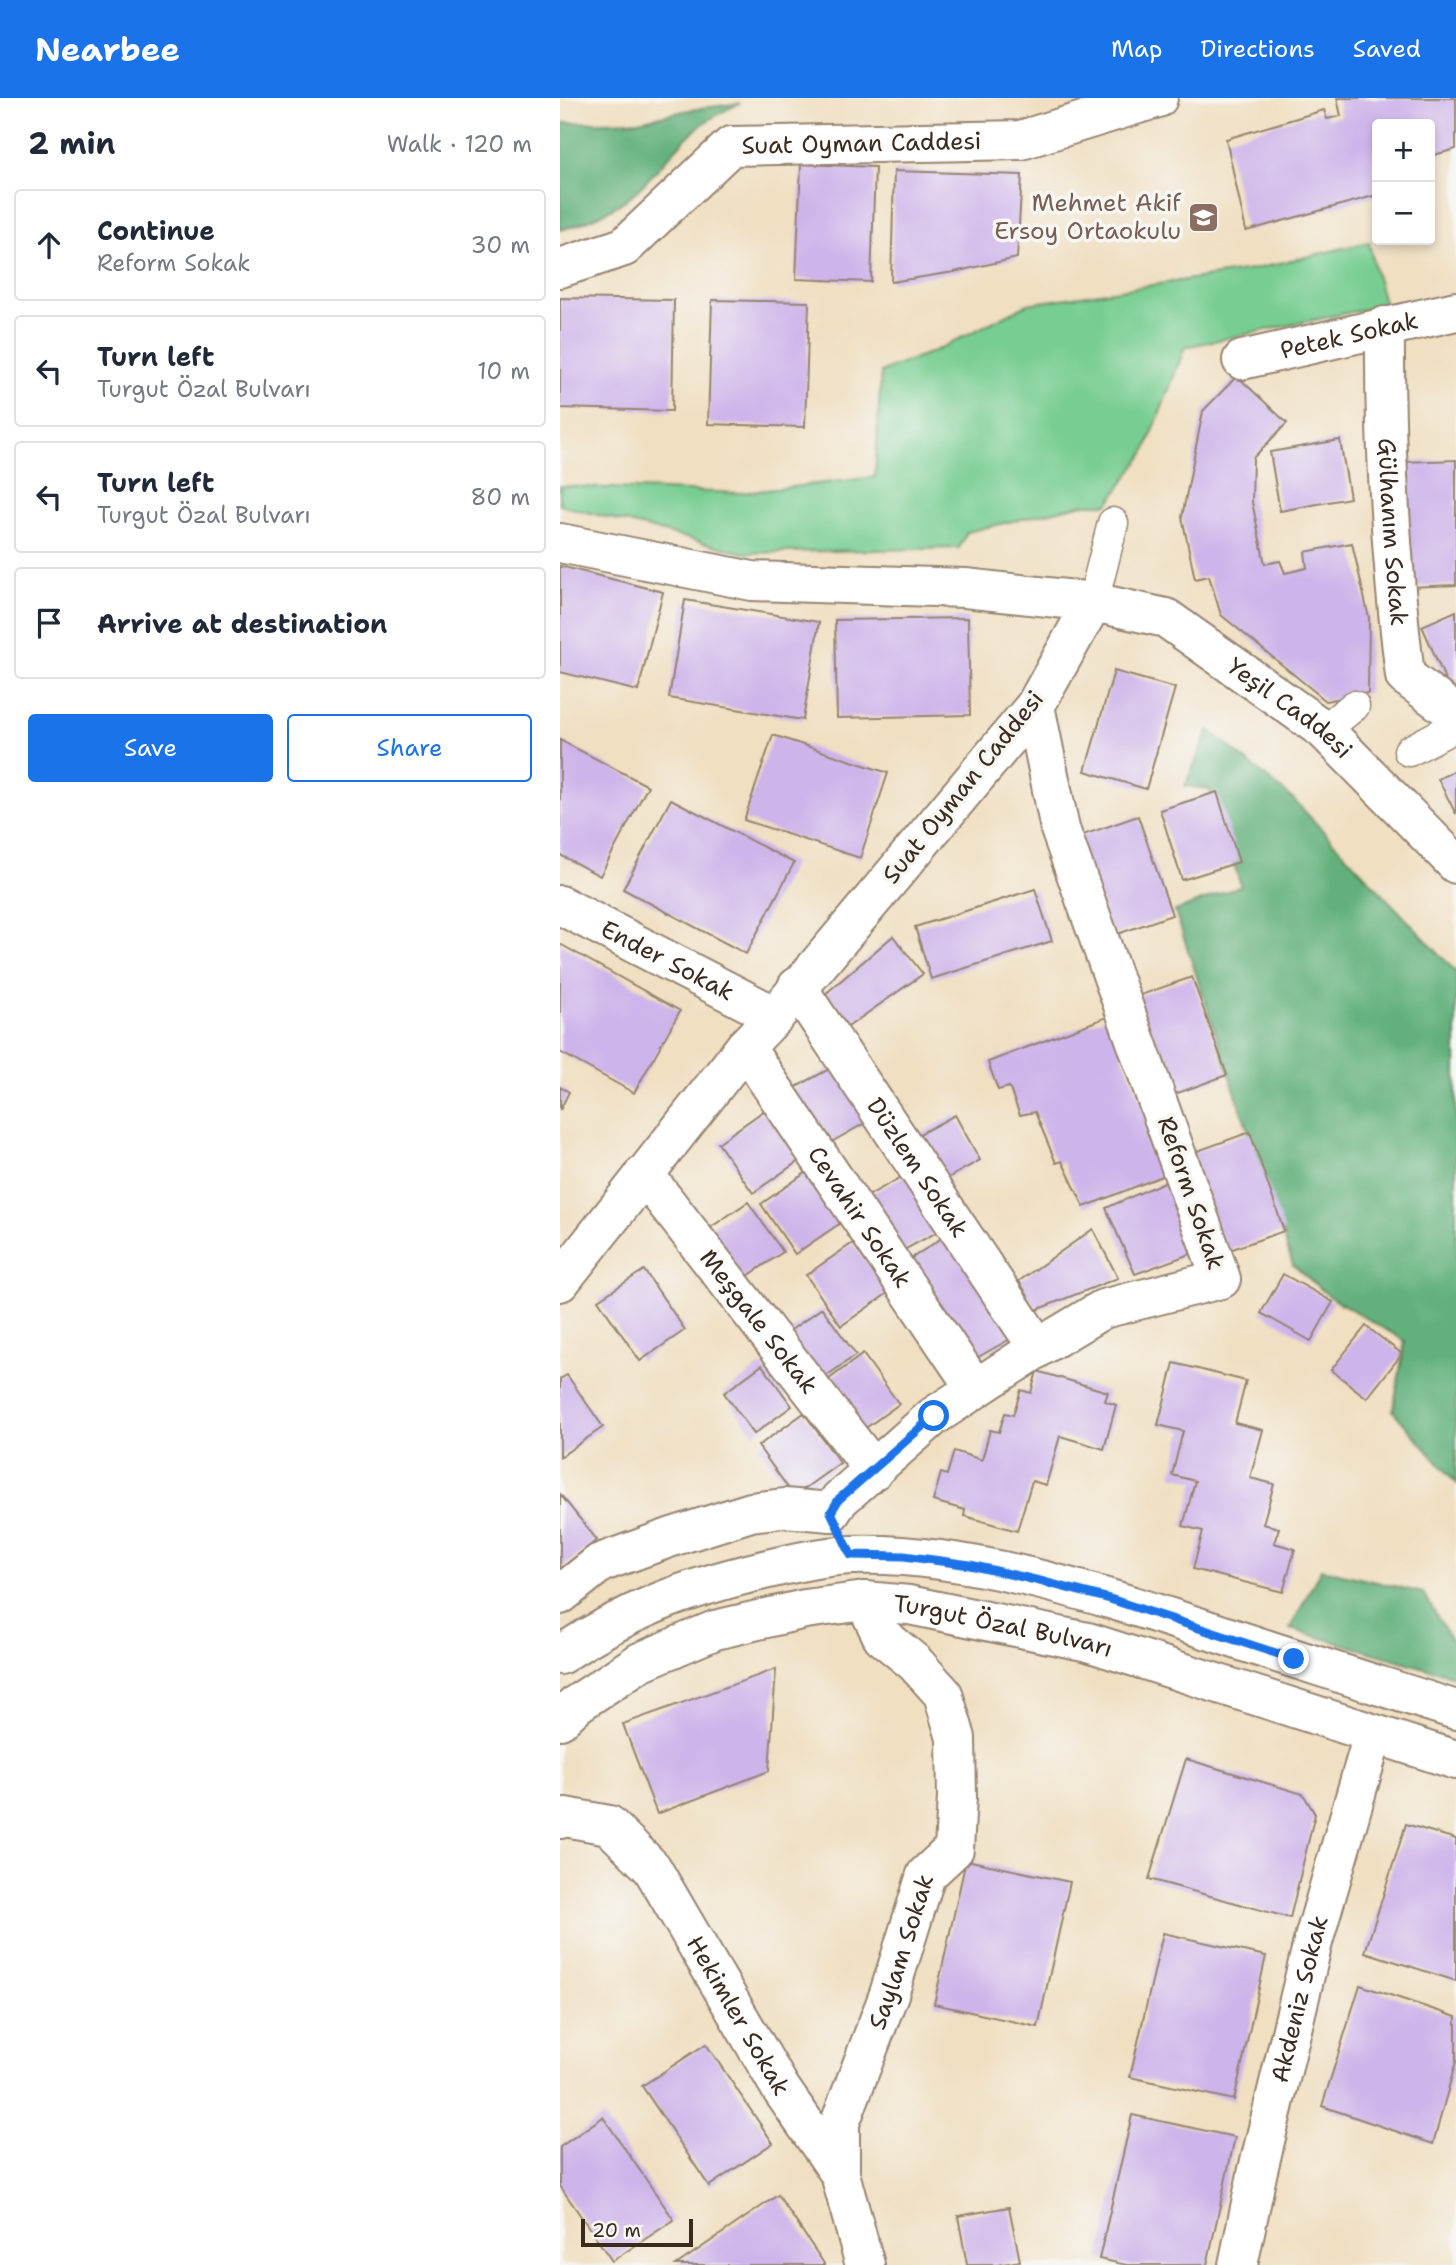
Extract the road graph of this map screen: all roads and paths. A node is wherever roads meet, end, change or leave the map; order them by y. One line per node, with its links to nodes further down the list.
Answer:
1 (1158, 98): 2 (street, Suat Oyman Caddesi)
2 (560, 268)
3 (1456, 311): 4 (street, Petek Sokak)
4 (1385, 326): 5 (street, Petek Sokak); 11 (street, Gülhanım Sokak)
5 (1242, 360)
6 (1113, 523): 8 (street)
7 (560, 543): 8 (street)
8 (1093, 601): 9 (street, Suat Oyman Caddesi); 13 (street, Yeşil Caddesi)
9 (1035, 706): 17 (street, Suat Oyman Caddesi); 21 (street, Reform Sokak)
10 (1354, 706): 13 (street)
11 (1456, 714)
12 (1456, 726): 14 (street)
13 (1324, 730): 15 (street, Yeşil Caddesi)
14 (1409, 751)
15 (1456, 864)
16 (560, 905): 17 (street, Ender Sokak)
17 (786, 1002): 18 (street, Suat Oyman Caddesi); 21 (street, Düzlem Sokak)
18 (745, 1047): 19 (street, Suat Oyman Caddesi); 22 (street, Cevahir Sokak)
19 (644, 1174): 20 (street, Suat Oyman Caddesi); 23 (street, Meşgale Sokak)
20 (560, 1282)
21 (1038, 1348): 22 (street, Reform Sokak)
22 (975, 1388): 23 (street, Reform Sokak)
23 (874, 1470): 24 (street, Reform Sokak)
24 (831, 1512): 25 (street); 26 (street)
25 (851, 1555): 28 (street, Turgut Özal Bulvarı); 29 (street, Turgut Özal Bulvarı)
26 (560, 1595)
27 (865, 1601): 30 (street, Turgut Özal Bulvarı); 31 (street, Turgut Özal Bulvarı); 34 (street, Saylam Sokak)
28 (560, 1655)
29 (1456, 1710)
30 (560, 1720)
31 (1373, 1735): 32 (street, Turgut Özal Bulvarı); 36 (street, Akdeniz Sokak)
32 (1456, 1760)
33 (560, 1819): 34 (street, Hekimler Sokak)
34 (839, 2174): 35 (street, Hekimler Sokak)
35 (865, 2265)
36 (1238, 2265)

